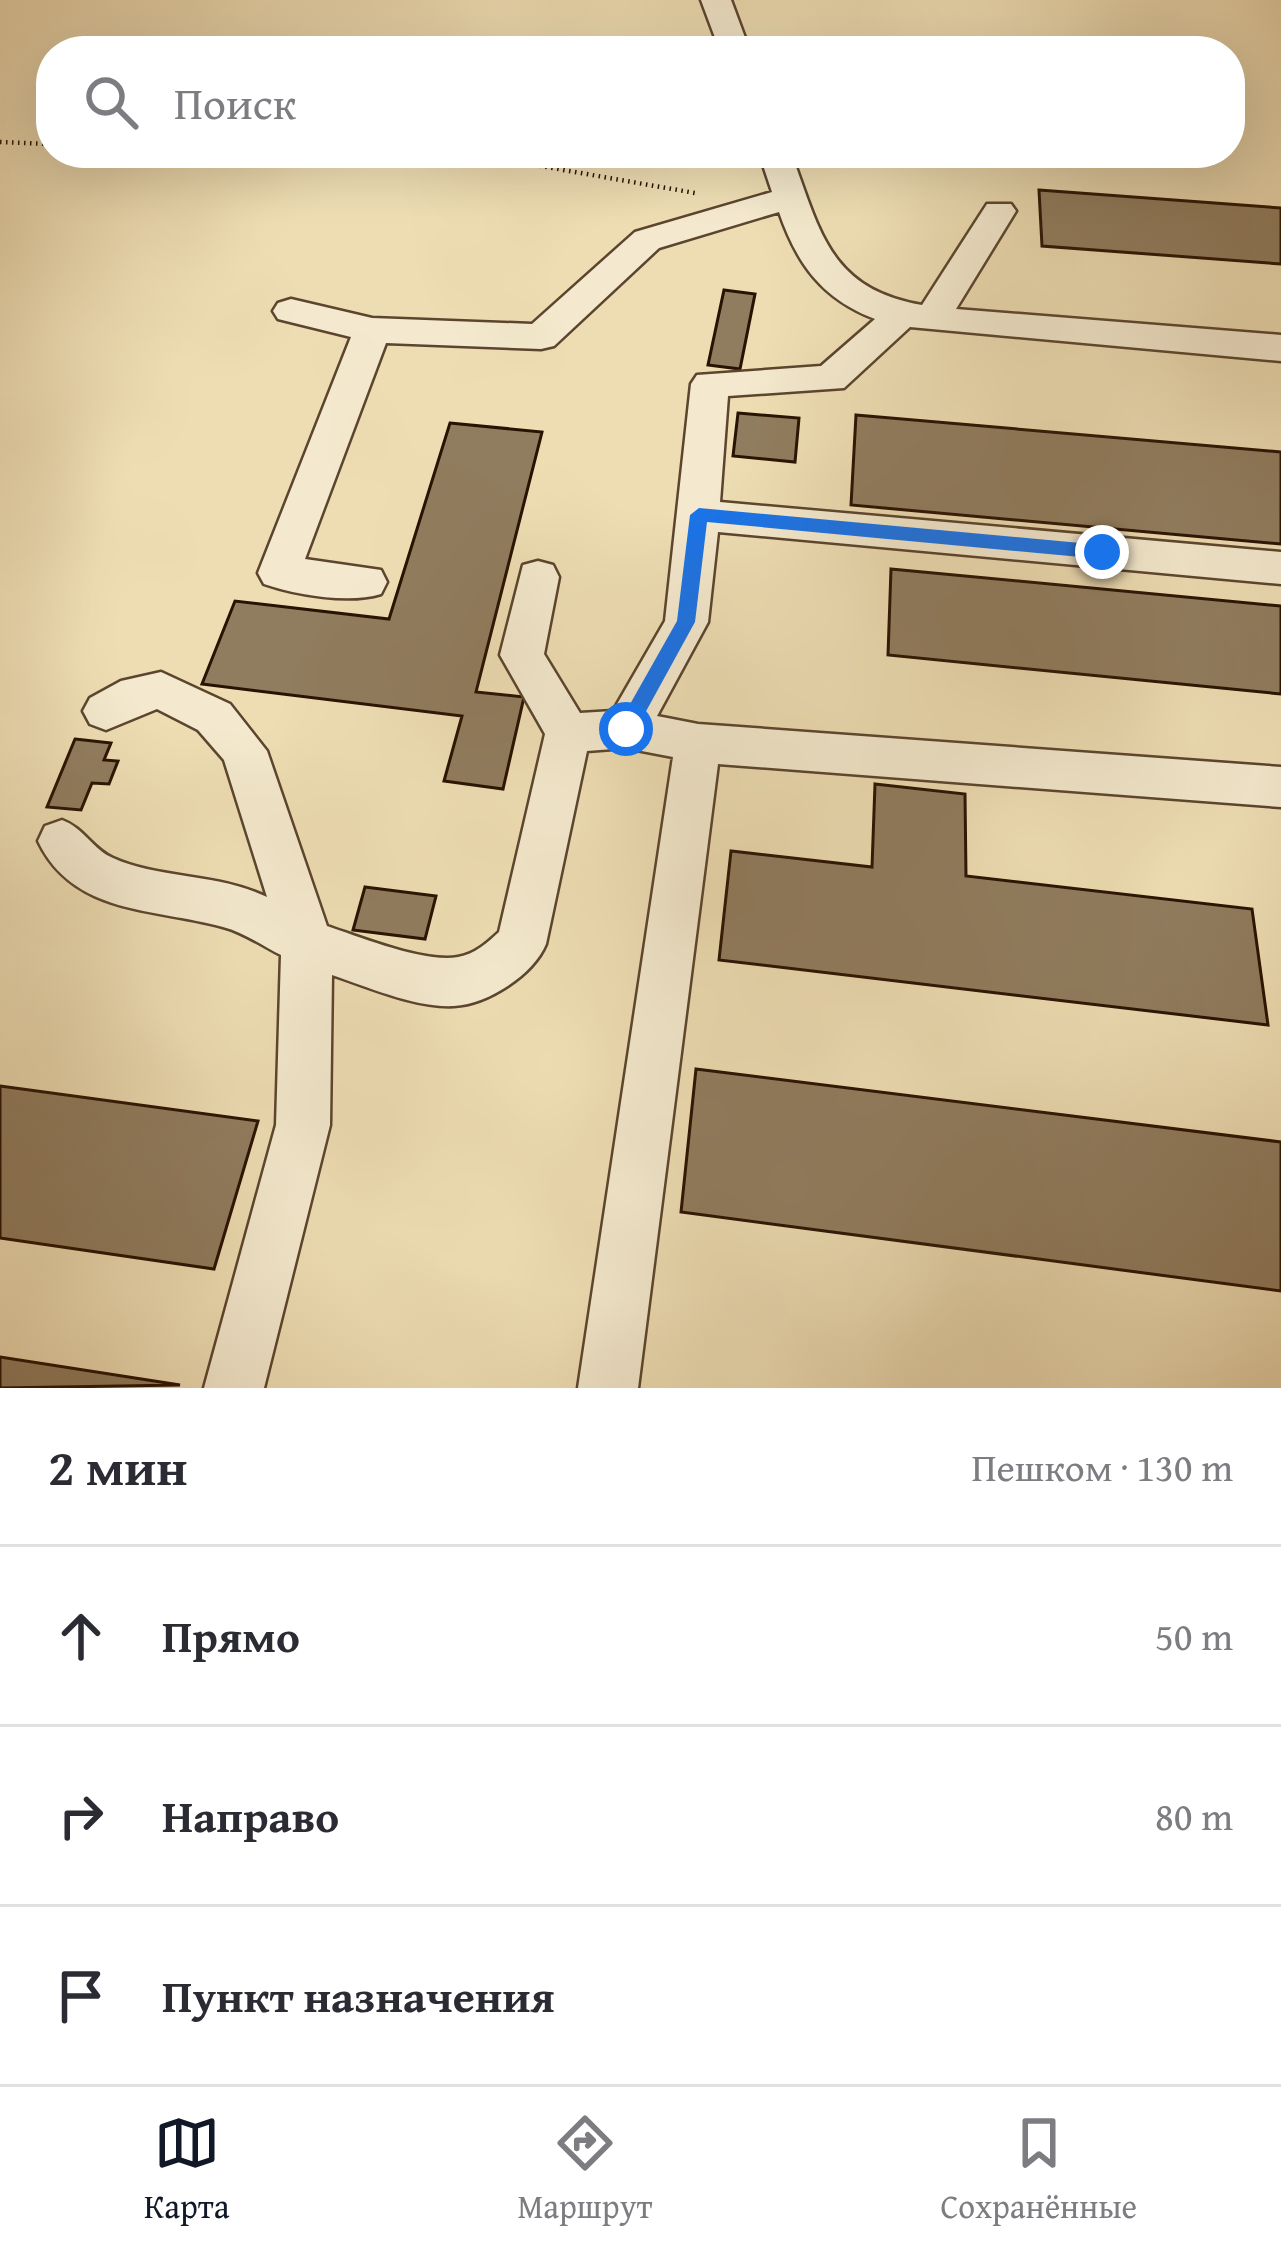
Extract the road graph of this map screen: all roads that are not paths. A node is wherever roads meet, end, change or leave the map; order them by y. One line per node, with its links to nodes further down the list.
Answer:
1 (716, 0): 2 (street)
2 (729, 36)
3 (780, 168): 4 (street)
4 (791, 197): 7 (street); 8 (street)
5 (999, 211): 7 (street)
6 (291, 311): 8 (street)
7 (916, 318): 9 (street); 10 (street)
8 (372, 330): 13 (street)
9 (1281, 349)
10 (699, 515): 11 (street); 15 (street)
11 (1281, 568)
12 (538, 578): 16 (street)
13 (366, 582)
14 (106, 711): 20 (street)
15 (626, 729): 16 (street); 17 (street)
16 (568, 733): 20 (street)
17 (698, 743): 18 (street); 22 (street)
18 (1281, 787)
19 (62, 842): 20 (street)
20 (307, 943): 21 (street)
21 (234, 1388)
22 (608, 1388)

